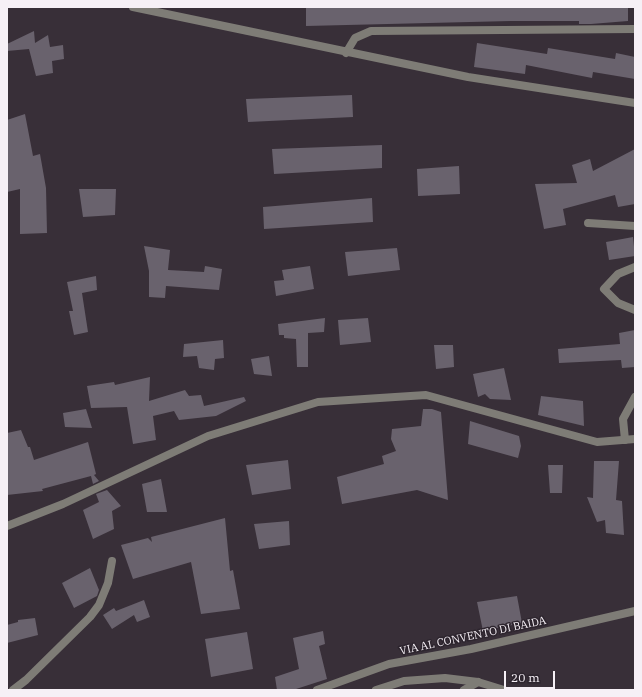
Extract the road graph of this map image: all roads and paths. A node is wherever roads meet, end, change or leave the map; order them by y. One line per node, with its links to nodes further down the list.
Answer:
1 (133, 7): 3 (street)
2 (173, 7): 3 (street)
3 (168, 14): 5 (street)
4 (635, 29): 5 (street)
5 (346, 53): 6 (street)
6 (635, 104)
7 (588, 223): 8 (street)
8 (635, 226)
9 (635, 267): 10 (street)
10 (635, 310)
11 (635, 397): 13 (street)
12 (635, 439): 13 (street)
13 (625, 440): 14 (street)
14 (7, 526)
15 (112, 561): 18 (street)
16 (635, 611): 19 (street, VIA AL CONVENTO DI BAIDA)
17 (478, 682): 20 (street); 21 (street); 22 (street)
18 (13, 690)
19 (317, 690)
20 (376, 690)
21 (464, 690)
22 (504, 690)

